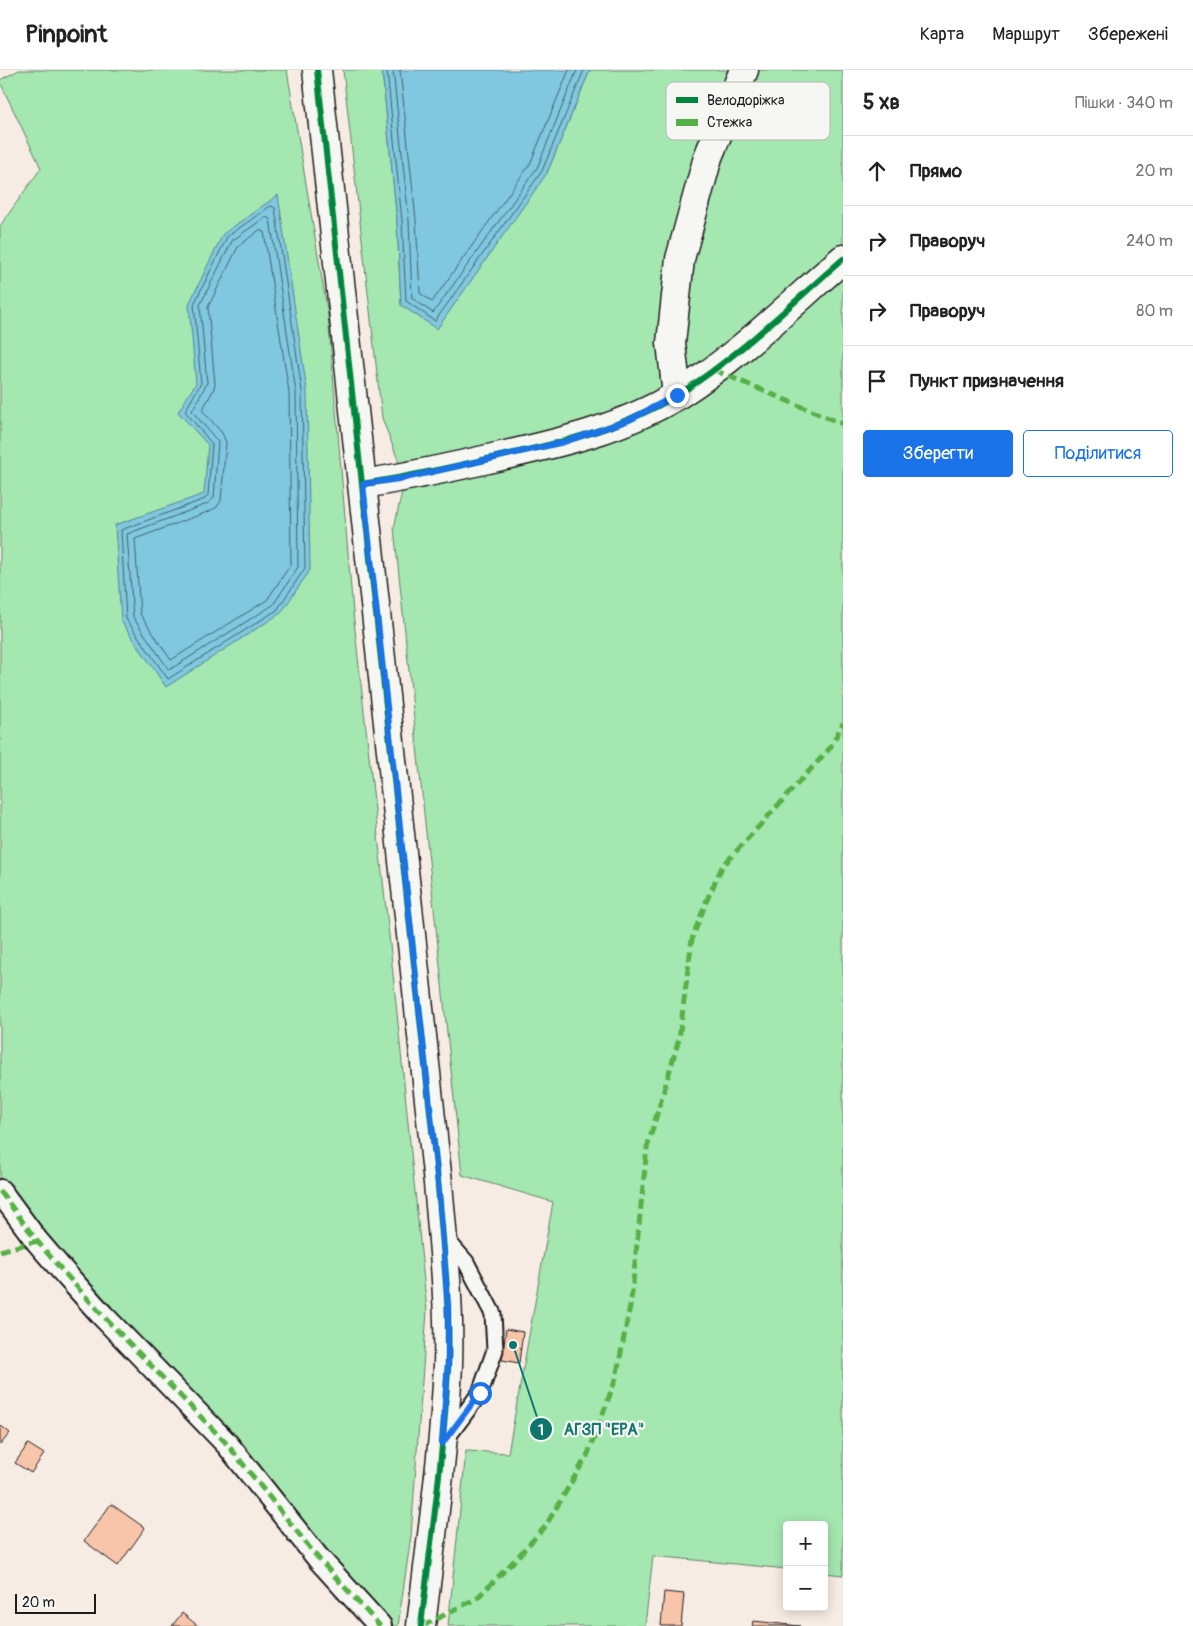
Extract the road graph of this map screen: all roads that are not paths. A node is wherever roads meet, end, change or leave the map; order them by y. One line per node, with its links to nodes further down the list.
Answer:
1 (317, 70): 7 (street)
2 (744, 70): 3 (street)
3 (739, 82)
4 (715, 140): 6 (street)
5 (843, 259): 6 (street)
6 (677, 395): 7 (street)
7 (363, 484): 9 (street)
8 (0, 1192): 11 (street)
9 (442, 1234): 10 (street); 10 (lane)
10 (442, 1444): 12 (street)
11 (380, 1626)
12 (421, 1626)

